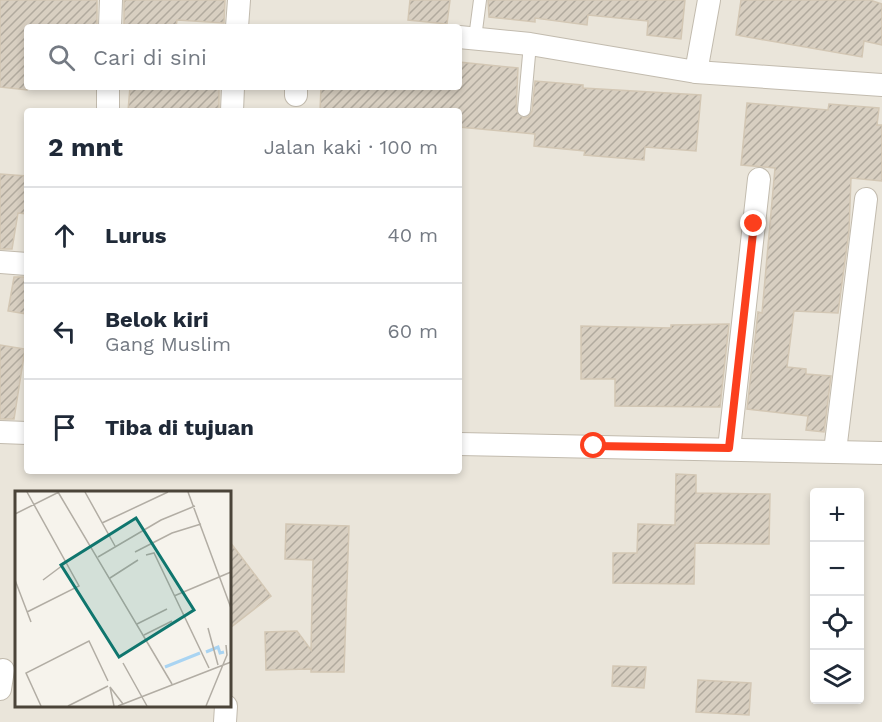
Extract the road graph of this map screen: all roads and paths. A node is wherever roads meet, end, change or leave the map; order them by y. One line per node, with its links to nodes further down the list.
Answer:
1 (111, 0): 5 (street)
2 (239, 0): 6 (street)
3 (480, 0): 7 (lane)
4 (709, 0): 9 (street)
5 (110, 24)
6 (237, 24)
7 (467, 38): 8 (street)
8 (530, 44): 9 (street); 15 (lane)
9 (696, 72): 10 (street)
10 (882, 85)
11 (108, 90): 13 (street)
12 (233, 90): 14 (street)
13 (108, 108)
14 (231, 108)
15 (524, 110)
16 (759, 179): 23 (street)
17 (866, 199): 24 (street)
18 (0, 262): 19 (street)
19 (24, 264)
20 (0, 432): 21 (street)
21 (24, 433)
22 (462, 444): 23 (street)
23 (729, 448): 24 (street)
24 (835, 451): 25 (street)
25 (882, 453)
26 (226, 707): 27 (street)
27 (225, 722)

